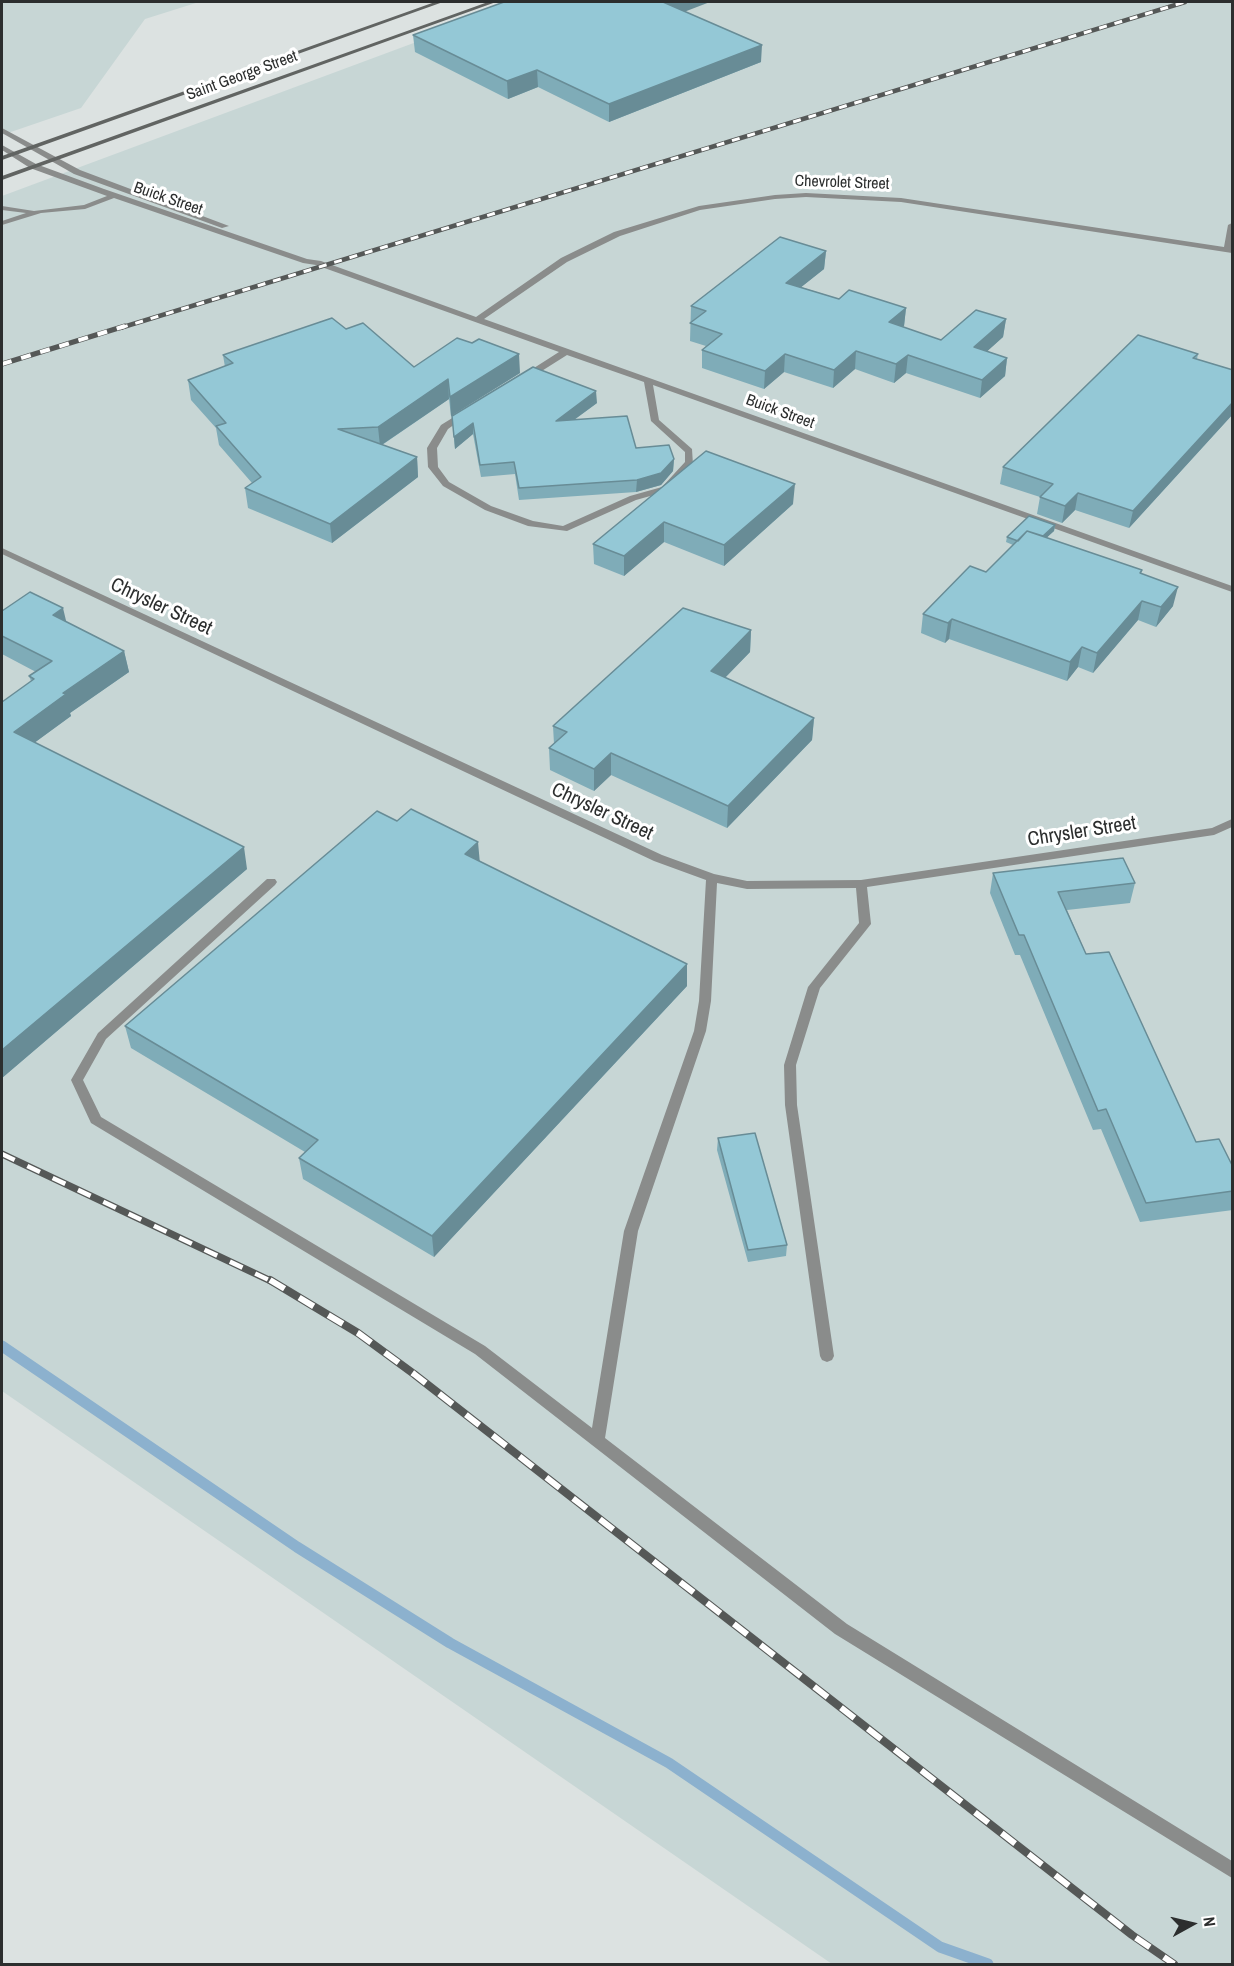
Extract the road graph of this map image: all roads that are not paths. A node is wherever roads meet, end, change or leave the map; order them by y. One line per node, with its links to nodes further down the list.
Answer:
1 (440, 2): 5 (main road, Saint George Street)
2 (493, 2): 8 (main road, Saint George Street)
3 (2, 130): 5 (lane, Buick Street)
4 (2, 147): 6 (lane, Buick Street)
5 (30, 147): 6 (main road, Saint George Street); 8 (lane, Buick Street)
6 (13, 154): 7 (main road, Saint George Street); 9 (lane, Buick Street)
7 (2, 158)
8 (52, 160): 9 (main road, Saint George Street); 17 (lane, Buick Street)
9 (33, 166): 10 (main road, Saint George Street); 11 (lane, Buick Street)
10 (2, 178)
11 (113, 196): 13 (lane); 17 (lane, Buick Street)
12 (2, 208): 13 (lane)
13 (36, 212): 14 (lane)
14 (2, 223)
15 (1233, 225): 16 (lane)
16 (1230, 250): 18 (lane, Chevrolet Street)
17 (318, 263): 18 (lane, Buick Street)
18 (477, 320): 19 (lane, Buick Street)
19 (565, 352): 20 (lane); 21 (lane, Buick Street)
20 (519, 381)
21 (648, 381): 22 (lane); 24 (lane, Buick Street)
22 (472, 410)
23 (2, 551): 26 (lane, Chrysler Street)
24 (1232, 589)
25 (1233, 823): 28 (lane, Chrysler Street)
26 (712, 878): 28 (lane, Chrysler Street); 30 (lane)
27 (271, 882): 30 (lane)
28 (861, 884): 29 (lane)
29 (827, 1356)
30 (597, 1440): 31 (lane)
31 (1233, 1870)

